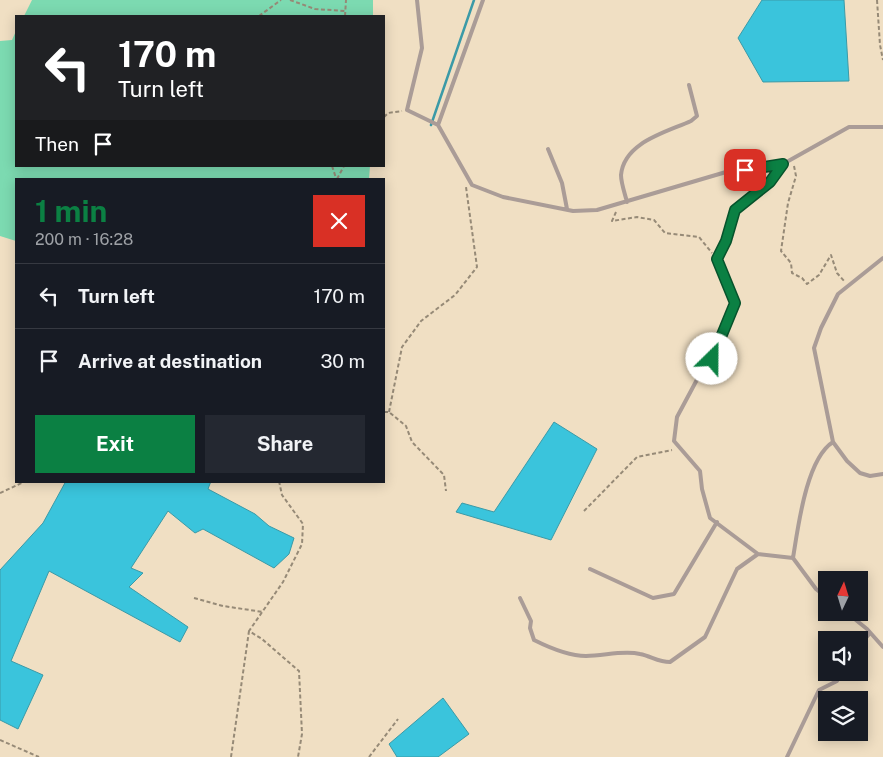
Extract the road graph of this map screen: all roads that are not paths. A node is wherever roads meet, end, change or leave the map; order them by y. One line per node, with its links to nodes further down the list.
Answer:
1 (417, 0): 4 (lane)
2 (483, 0): 4 (lane)
3 (689, 85): 8 (lane)
4 (438, 125): 9 (lane)
5 (883, 128): 7 (lane)
6 (548, 149): 9 (lane)
7 (783, 164): 8 (lane); 13 (lane)
8 (627, 202): 9 (lane)
9 (567, 209)
10 (883, 258): 11 (lane)
11 (833, 442): 12 (lane); 15 (lane)
12 (883, 474)
13 (717, 522): 14 (lane); 16 (lane)
14 (758, 554): 15 (lane); 18 (lane)
15 (793, 558): 17 (lane)
16 (590, 569)
17 (818, 590)
18 (520, 598)
19 (856, 621): 20 (lane)
20 (870, 633): 21 (lane); 22 (lane)
21 (868, 635)
22 (883, 647)
23 (837, 681): 24 (lane)
24 (787, 757)

